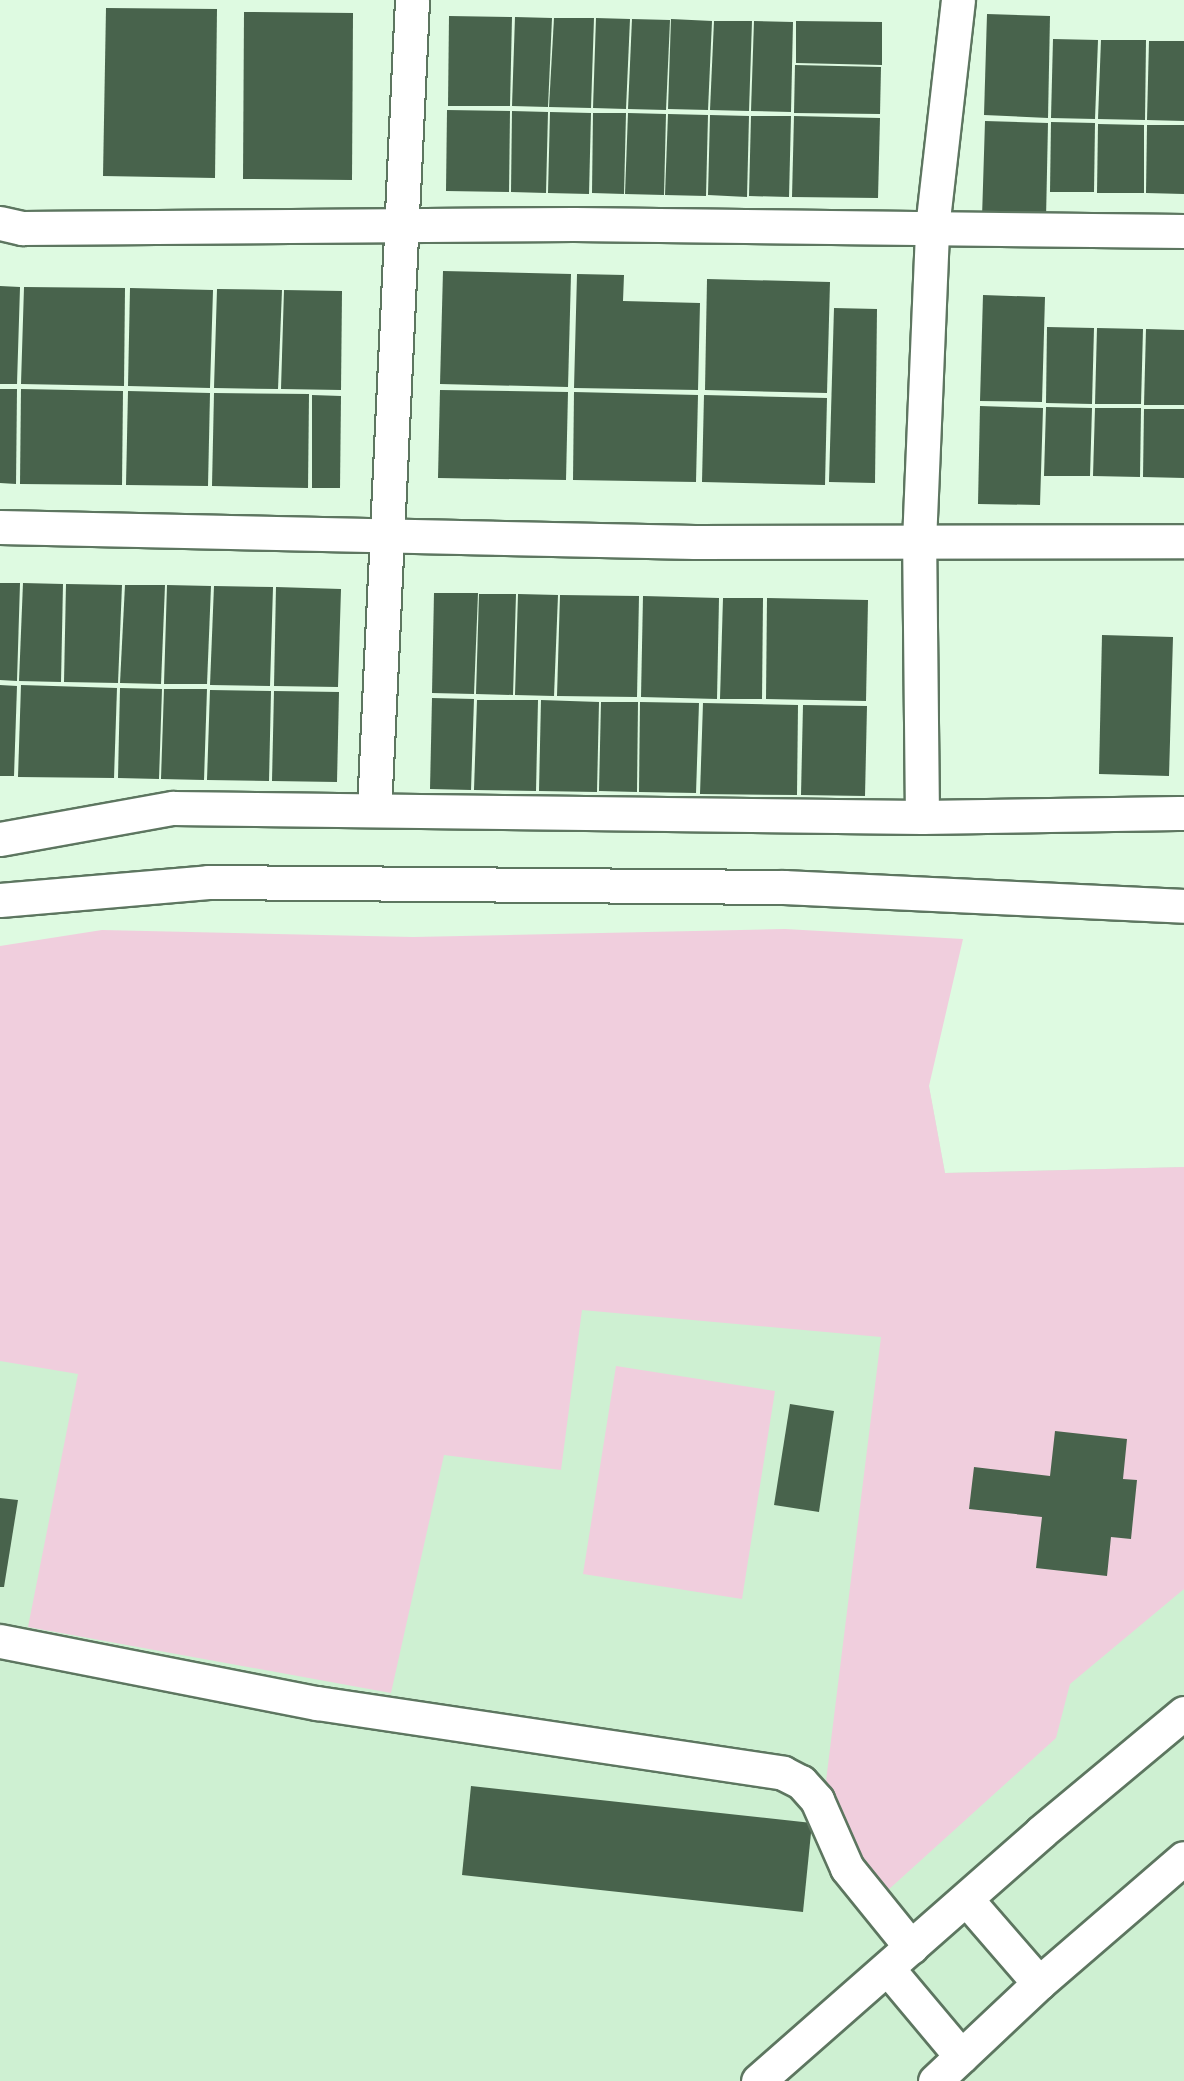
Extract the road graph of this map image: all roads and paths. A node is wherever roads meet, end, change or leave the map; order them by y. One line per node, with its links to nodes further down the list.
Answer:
1 (412, 0): 4 (street)
2 (958, 0): 5 (street)
3 (0, 223): 4 (street)
4 (399, 225): 5 (street); 8 (street)
5 (932, 228): 6 (street); 10 (street)
6 (1184, 231)
7 (0, 527): 8 (street)
8 (385, 532): 10 (street); 11 (street)
9 (1184, 541): 10 (street)
10 (919, 542): 13 (street)
11 (374, 810): 13 (street); 14 (street)
12 (1184, 813): 13 (street)
13 (922, 817)
14 (0, 839)
15 (0, 900): 16 (street)
16 (1184, 906)
17 (0, 1641): 21 (street)
18 (1184, 1713): 20 (street)
19 (1184, 1858): 23 (street)
20 (967, 1900): 21 (street); 23 (street)
21 (911, 1947): 22 (street)
22 (888, 1969): 24 (street); 25 (street)
23 (1039, 1983): 24 (street)
24 (961, 2056): 26 (street)
25 (758, 2081)
26 (935, 2081)

